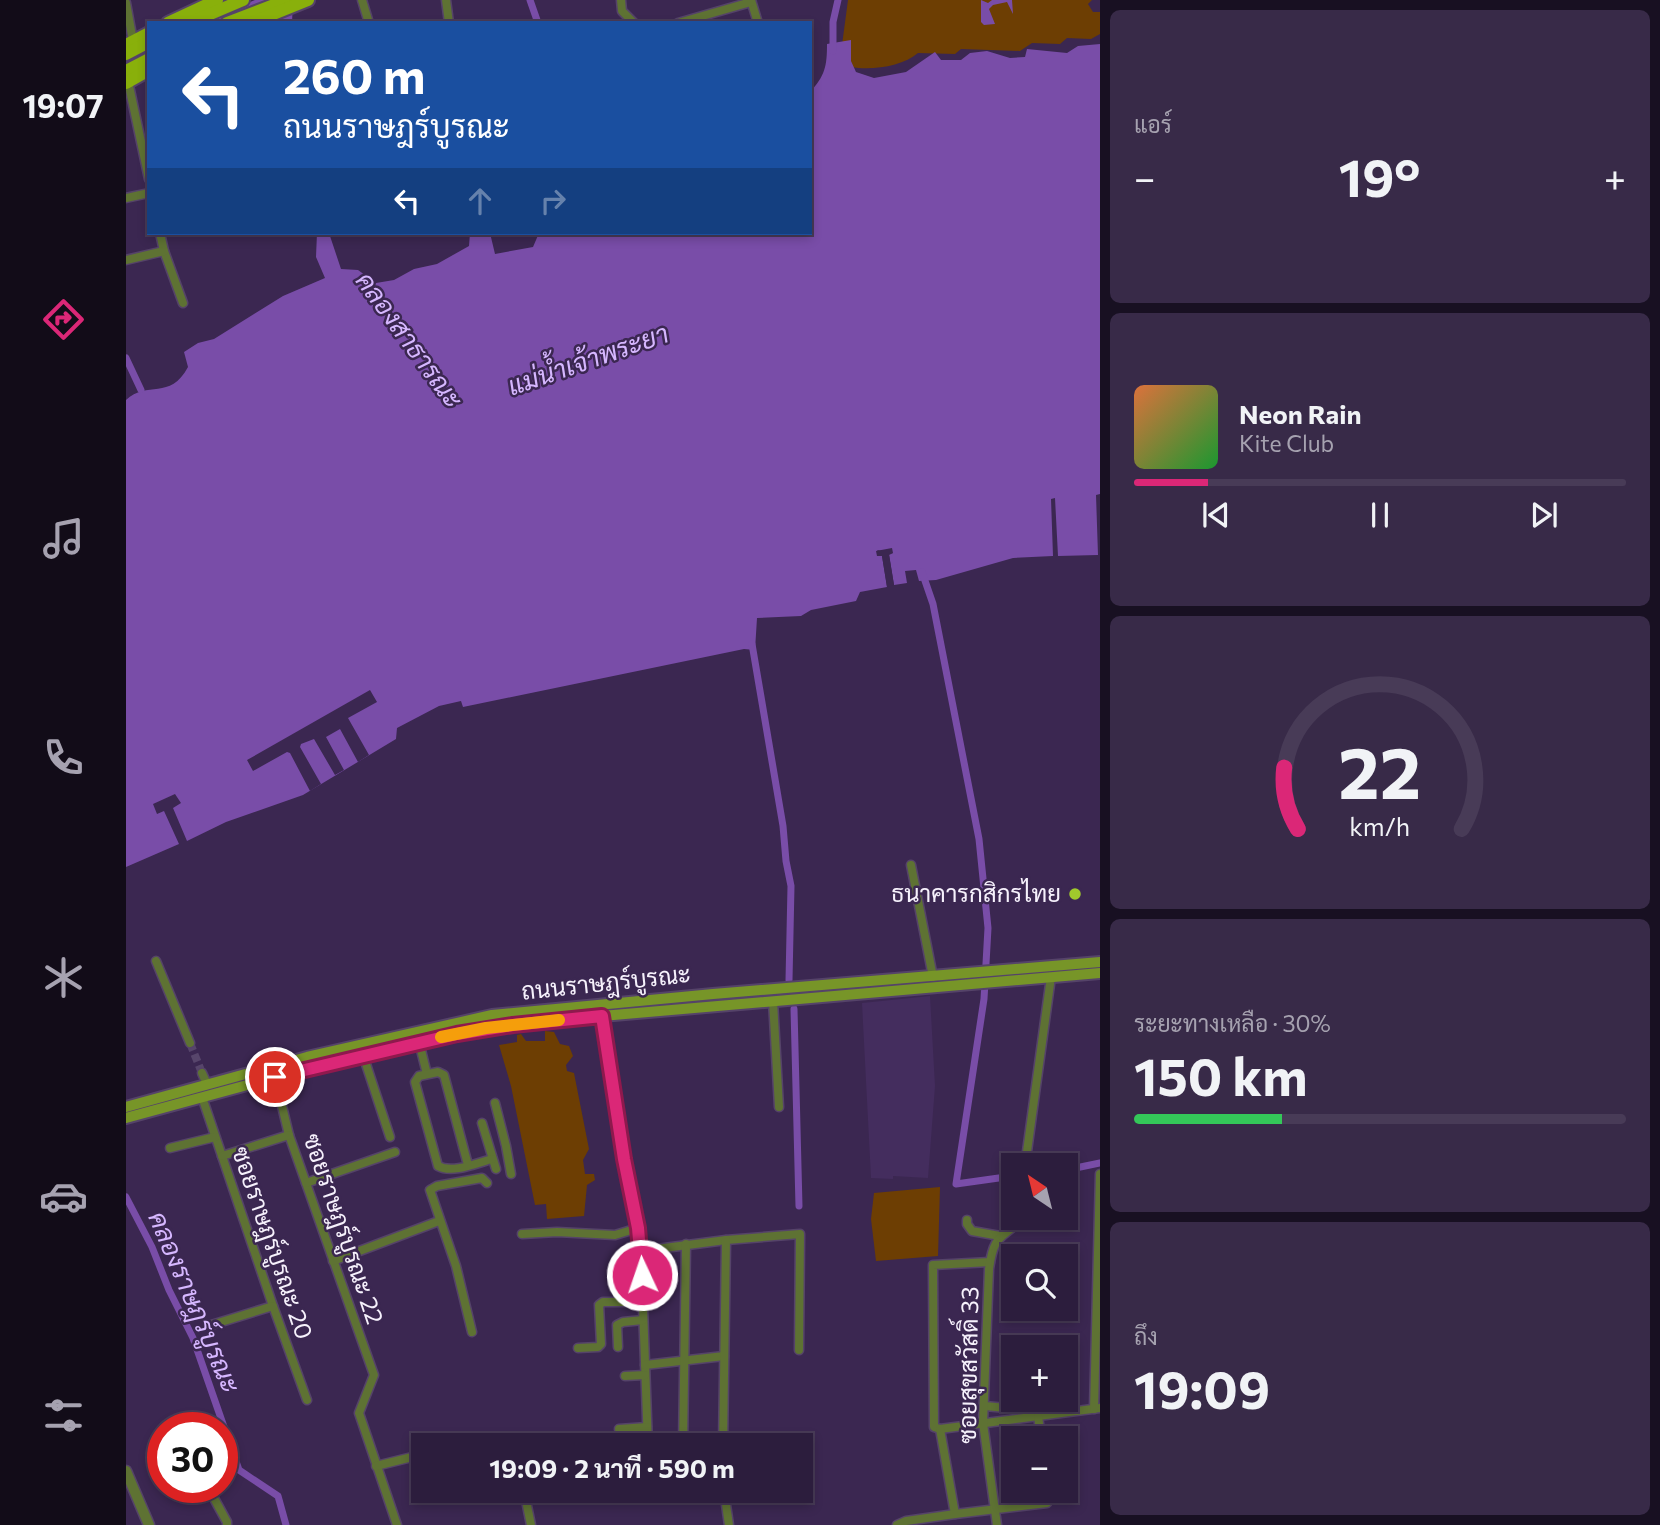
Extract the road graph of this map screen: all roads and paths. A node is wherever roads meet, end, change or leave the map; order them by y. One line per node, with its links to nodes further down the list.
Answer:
1 (217, 0): 10 (main road)
2 (243, 0): 11 (main road)
3 (308, 0): 9 (main road)
4 (362, 0): 14 (street)
5 (446, 0): 15 (street)
6 (621, 0): 16 (street)
7 (751, 1): 17 (street); 18 (street)
8 (126, 3): 20 (street)
9 (289, 3): 12 (main road); 13 (main road)
10 (172, 21)
11 (194, 21)
12 (233, 21)
13 (256, 21)
14 (368, 21)
15 (449, 21)
16 (632, 21)
17 (694, 21)
18 (757, 21)
19 (147, 34): 20 (main road)
20 (130, 43)
21 (147, 43): 22 (main road)
22 (126, 54)
23 (147, 61): 25 (main road)
24 (147, 71): 25 (main road)
25 (127, 78): 26 (street)
26 (147, 170)
27 (147, 193): 28 (street)
28 (126, 198)
29 (160, 235): 30 (street)
30 (163, 251): 31 (street); 32 (street)
31 (126, 260)
32 (183, 303)
33 (911, 865): 37 (street)
34 (156, 961): 43 (street)
35 (1100, 962): 38 (main road, ถนนราษฎร์บูรณะ)
36 (1100, 973): 39 (main road, ถนนราษฎร์บูรณะ)
37 (933, 976): 38 (main road, ถนนราษฎร์บูรณะ); 50 (main road, ถนนราษฎร์บูรณะ)
38 (987, 977): 39 (main road, ถนนราษฎร์บูรณะ); 40 (main road, ถนนราษฎร์บูรณะ)
39 (1051, 977): 57 (street)
40 (773, 1001): 41 (main road, ถนนราษฎร์บูรณะ); 49 (street)
41 (602, 1016): 42 (main road, ถนนราษฎร์บูรณะ); 69 (street)
42 (419, 1042): 44 (main road, ถนนราษฎร์บูรณะ); 45 (street)
43 (190, 1043)
44 (363, 1055): 46 (main road, ถนนราษฎร์บูรณะ); 54 (street)
45 (427, 1074): 60 (street); 60 (street)
46 (275, 1077): 47 (main road, ถนนราษฎร์บูรณะ); 52 (street, ซอยราษฎร์บูรณะ 22)
47 (202, 1097): 50 (main road, ถนนราษฎร์บูรณะ); 53 (street, ซอยราษฎร์บูรณะ 20)
48 (495, 1103): 62 (street)
49 (779, 1107)
50 (127, 1114)
51 (482, 1123): 59 (street)
52 (289, 1135): 58 (street); 64 (street, ซอยราษฎร์บูรณะ 22)
53 (215, 1137): 55 (street); 58 (street, ซอยราษฎร์บูรณะ 20)
54 (390, 1138)
55 (170, 1148)
56 (395, 1152): 64 (street)
57 (1027, 1153)
58 (222, 1156): 80 (street, ซอยราษฎร์บูรณะ 20)
59 (492, 1159): 60 (street); 61 (street)
60 (468, 1165)
61 (496, 1169)
62 (511, 1174)
63 (1100, 1174): 66 (street)
64 (306, 1183): 76 (street, ซอยราษฎร์บูรณะ 22)
65 (487, 1183): 68 (street)
66 (1099, 1196): 78 (street)
67 (967, 1220): 72 (street)
68 (439, 1221): 76 (street); 84 (street)
69 (638, 1228): 71 (street); 75 (street)
70 (1008, 1230): 72 (street)
71 (522, 1234)
72 (1000, 1236): 77 (street, ซอยสุขสวัสดิ์ 33)
73 (726, 1240): 74 (street); 87 (street); 88 (street)
74 (686, 1244): 75 (street); 89 (street)
75 (641, 1251): 79 (street)
76 (333, 1261): 107 (street, ซอยราษฎร์บูรณะ 22)
77 (990, 1262): 94 (street, ซอยสุขสวัสดิ์ 33); 102 (street)
78 (1099, 1285): 81 (street)
79 (643, 1303): 82 (street); 86 (street)
80 (272, 1306): 83 (street); 93 (street, ซอยราษฎร์บูรณะ 20)
81 (1099, 1313): 96 (street)
82 (643, 1320): 85 (street); 90 (street)
83 (208, 1326)
84 (472, 1332)
85 (618, 1347)
86 (578, 1348)
87 (799, 1350)
88 (724, 1356): 89 (street); 105 (street)
89 (686, 1362): 90 (street); 104 (street)
90 (645, 1365): 91 (street)
91 (645, 1375): 92 (street); 100 (street)
92 (625, 1376)
93 (307, 1400)
94 (985, 1406): 95 (street); 98 (street, ซอยสุขสวัสดิ์ 33)
95 (1001, 1408)
96 (1097, 1408): 97 (street)
97 (1038, 1416): 98 (street); 99 (street)
98 (983, 1423): 102 (street); 113 (street, ซอยสุขสวัสดิ์ 33)
99 (1039, 1426)
100 (647, 1427): 101 (street); 103 (street)
101 (619, 1429)
102 (940, 1429): 114 (street)
103 (647, 1433)
104 (683, 1433)
105 (723, 1433)
106 (411, 1457): 107 (street)
107 (376, 1466): 117 (street, ซอยราษฎร์บูรณะ 22)
108 (126, 1471): 115 (street)
109 (217, 1503): 116 (street)
110 (526, 1503): 118 (street)
111 (726, 1503): 119 (street)
112 (1047, 1503): 113 (street)
113 (995, 1508): 114 (street); 121 (street, ซอยสุขสวัสดิ์ 33)
114 (955, 1514): 120 (street)
115 (149, 1525)
116 (226, 1525)
117 (397, 1525)
118 (531, 1525)
119 (729, 1525)
120 (897, 1525)
121 (997, 1525)

